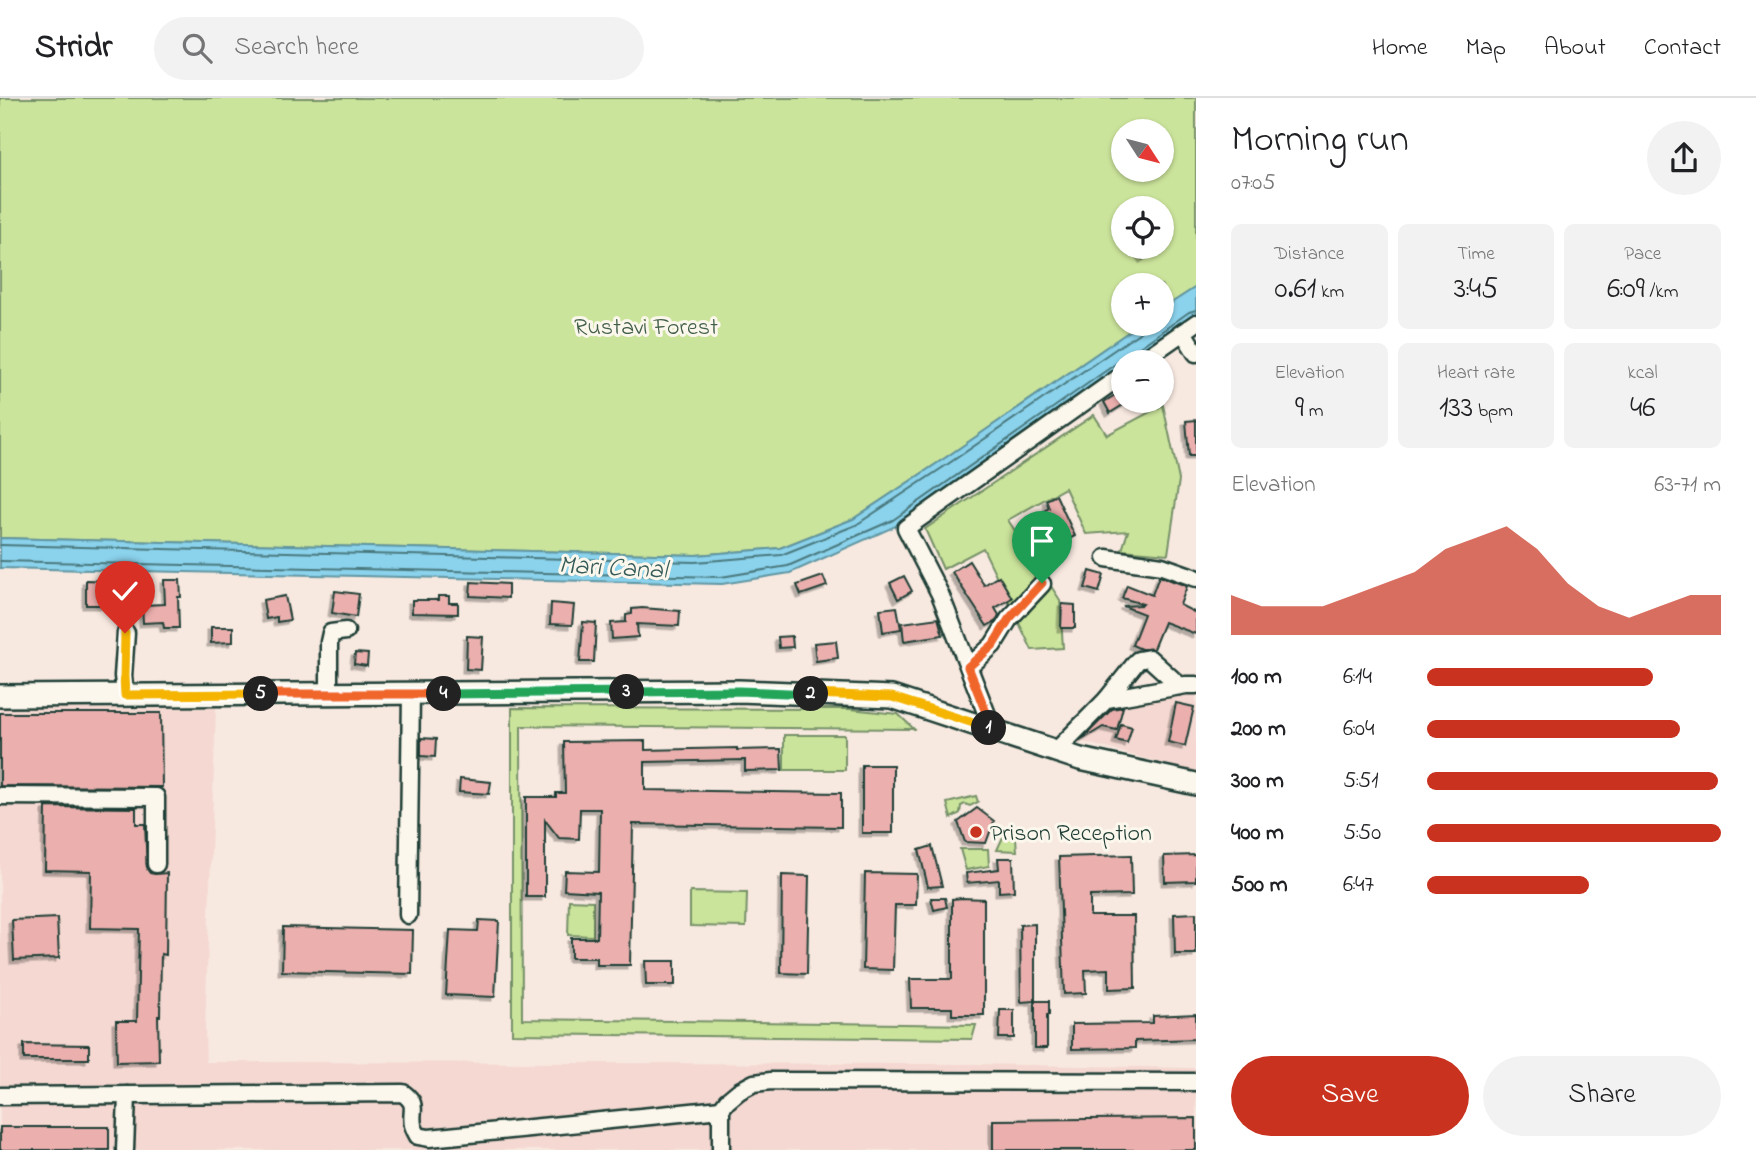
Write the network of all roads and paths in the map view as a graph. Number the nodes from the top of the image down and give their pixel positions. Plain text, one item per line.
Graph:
1 (1189, 327) edge
2 (1157, 350) edge
3 (1196, 353) edge
4 (1111, 383) edge
5 (1106, 558) dead end
6 (1196, 578) edge
7 (1042, 583) dead end
8 (346, 631) dead end
9 (125, 633) dead end
10 (968, 667) junction
11 (1188, 685) edge
12 (329, 694) junction
13 (411, 694) junction
14 (125, 695) junction
15 (0, 696) edge
16 (1107, 699) junction
17 (993, 730) junction
18 (1055, 752) junction
19 (1196, 784) edge
20 (0, 796) edge
21 (156, 864) dead end
22 (408, 915) dead end
23 (1196, 1082) edge
24 (127, 1095) junction
25 (0, 1096) edge
26 (721, 1109) junction
27 (125, 1150) edge
28 (721, 1150) edge

1 - 2 street
1 - 3 street
4 - 10 street
5 - 6 street
7 - 10 street
8 - 12 street
9 - 14 street
10 - 17 street
11 - 16 street
11 - 16 street
12 - 13 main road
12 - 14 main road
13 - 17 main road
13 - 22 street
14 - 15 main road
16 - 18 street
17 - 18 main road
18 - 19 main road
20 - 21 street
23 - 26 street
24 - 25 street
24 - 26 street
24 - 27 street
26 - 28 street

